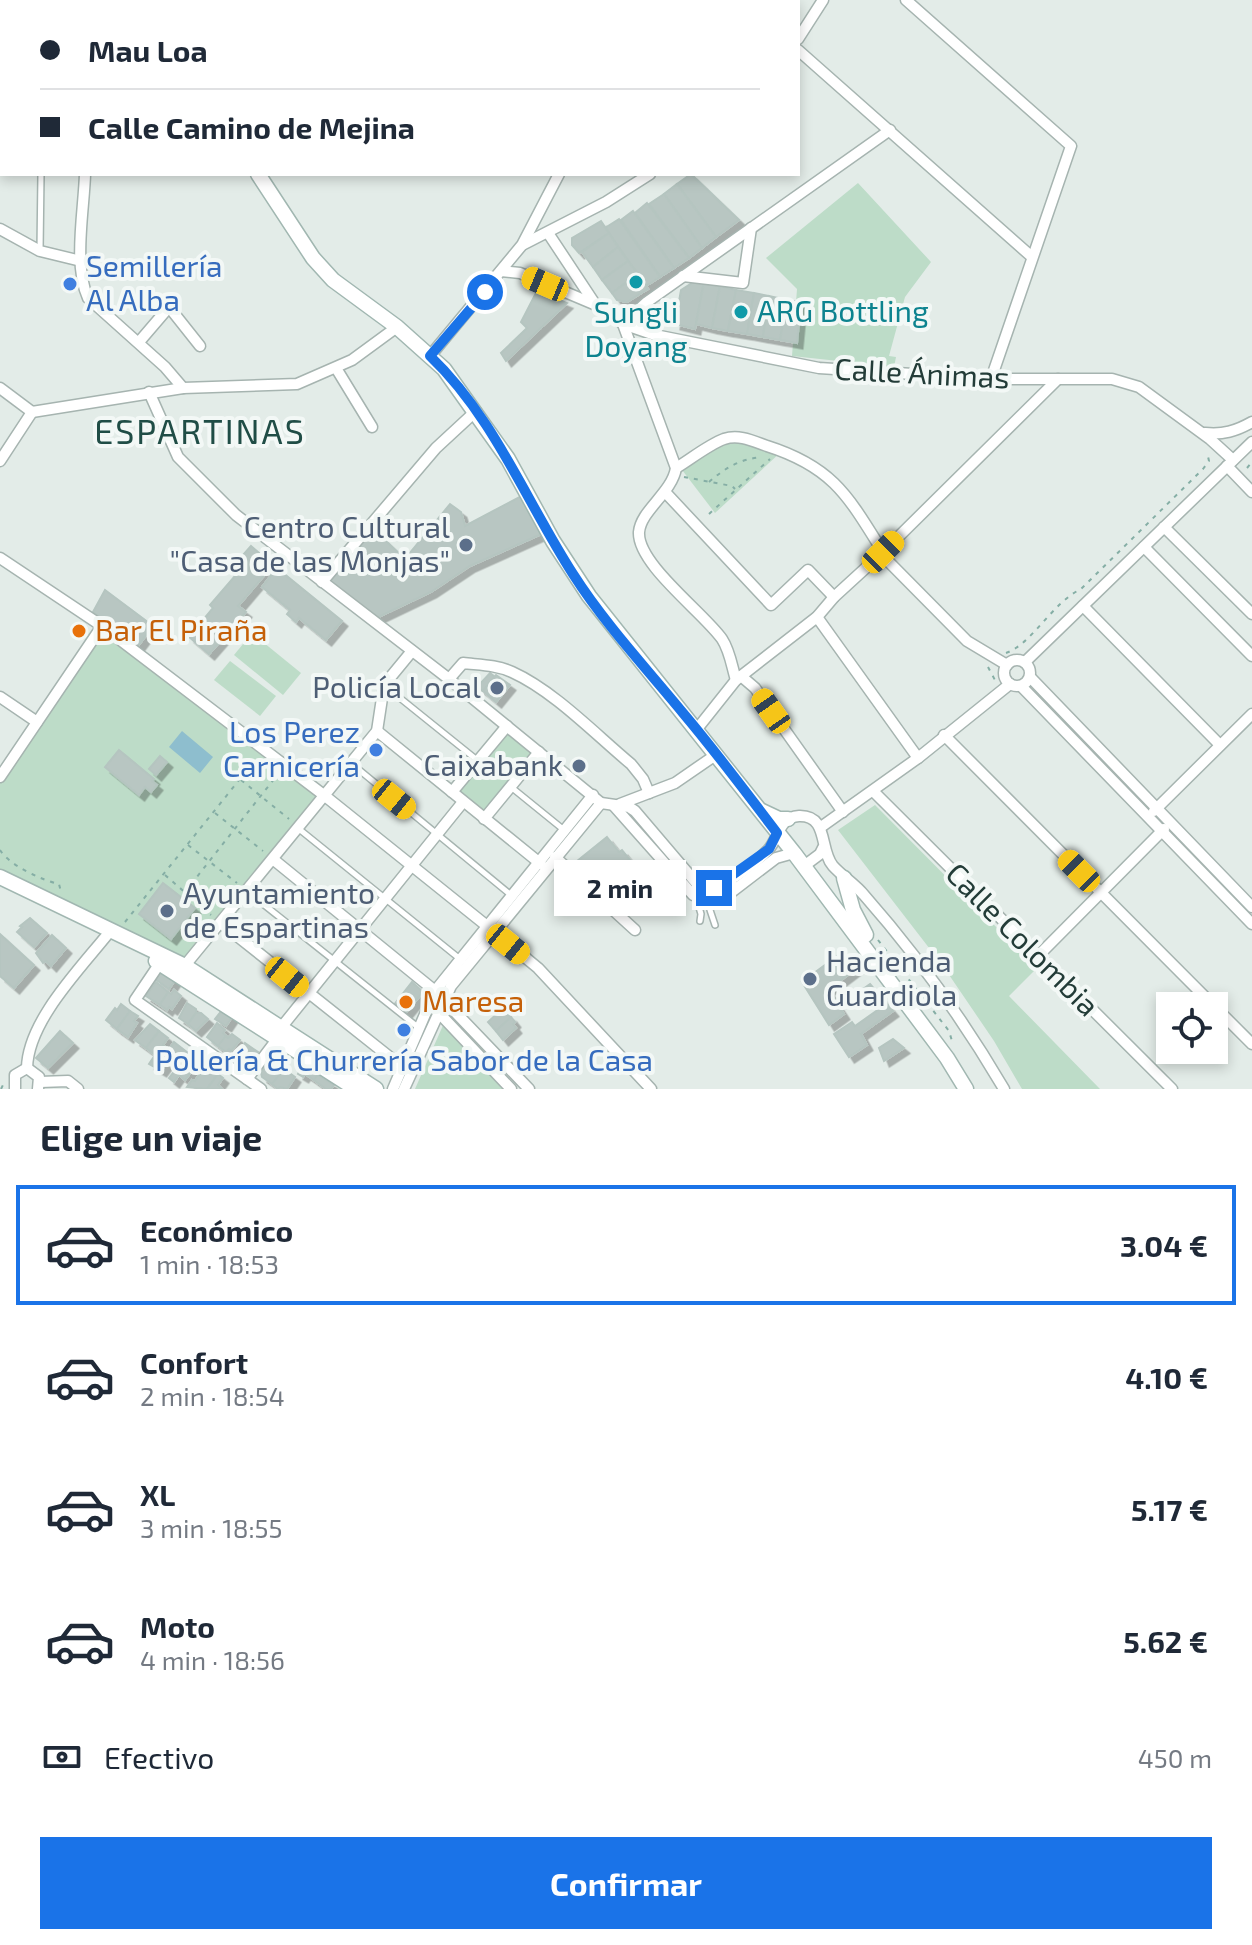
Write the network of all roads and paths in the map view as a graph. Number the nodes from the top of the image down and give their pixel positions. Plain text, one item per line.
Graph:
1 (823, 0) edge
2 (906, 0) edge
3 (800, 36) edge
4 (800, 52) edge
5 (890, 130) junction
6 (41, 176) edge
7 (85, 176) edge
8 (259, 176) edge
9 (558, 176) edge
10 (647, 176) edge
11 (751, 228) junction
12 (0, 229) edge
13 (548, 233) junction
14 (522, 245) junction
15 (40, 251) junction
16 (1032, 257) junction
17 (81, 261) junction
18 (501, 271) junction
19 (683, 276) junction
20 (596, 305) junction
21 (623, 324) junction
22 (397, 327) junction
23 (139, 342) junction
24 (200, 346) dead end
25 (430, 356) junction
26 (336, 368) junction
27 (991, 379) junction
28 (1058, 379) junction
29 (0, 388) edge
30 (183, 388) junction
31 (149, 392) junction
32 (476, 411) junction
33 (32, 412) junction
34 (1252, 422) edge
35 (372, 427) dead end
36 (1235, 431) junction
37 (1200, 432) junction
38 (1248, 445) edge
39 (0, 461) edge
40 (1230, 463) junction
41 (676, 468) junction
42 (684, 477) dead end
43 (709, 482) junction
44 (736, 490) junction
45 (665, 492) junction
46 (1252, 492) edge
47 (709, 514) dead end
48 (1164, 527) junction
49 (1144, 547) junction
50 (882, 553) junction
51 (0, 558) edge
52 (322, 582) junction
53 (834, 597) junction
54 (1083, 606) junction
55 (1252, 614) edge
56 (817, 617) junction
57 (102, 626) junction
58 (412, 651) junction
59 (1252, 656) edge
60 (1025, 662) junction
61 (1007, 665) junction
62 (1030, 677) junction
63 (739, 678) junction
64 (449, 679) junction
65 (384, 685) junction
66 (1015, 685) junction
67 (0, 697) edge
68 (1252, 714) edge
69 (37, 722) junction
70 (507, 726) junction
71 (697, 729) junction
72 (377, 731) junction
73 (944, 735) junction
74 (1220, 745) junction
75 (264, 750) junction
76 (539, 752) junction
77 (717, 754) junction
78 (918, 758) junction
79 (478, 760) junction
80 (351, 764) junction
81 (285, 766) junction
82 (0, 777) edge
83 (240, 780) junction
84 (510, 787) junction
85 (873, 791) junction
86 (452, 792) junction
87 (649, 793) junction
88 (261, 796) junction
89 (325, 796) junction
90 (597, 799) junction
91 (463, 802) junction
92 (614, 806) junction
93 (1157, 807) junction
94 (759, 809) junction
95 (214, 812) junction
96 (843, 812) junction
97 (1147, 817) junction
98 (484, 819) junction
99 (788, 819) junction
100 (1171, 822) junction
101 (821, 827) junction
102 (300, 828) junction
103 (235, 829) junction
104 (564, 830) junction
105 (1161, 832) junction
106 (777, 833) junction
107 (438, 834) junction
108 (187, 845) junction
109 (823, 848) junction
110 (0, 850) edge
111 (794, 853) junction
112 (555, 857) junction
113 (274, 860) junction
114 (209, 862) junction
115 (413, 865) junction
116 (542, 865) junction
117 (804, 866) junction
118 (164, 874) junction
119 (0, 877) edge
120 (844, 878) junction
121 (0, 887) edge
122 (185, 892) junction
123 (248, 892) junction
124 (1100, 892) junction
125 (512, 895) junction
126 (705, 896) junction
127 (386, 898) junction
128 (55, 903) junction
129 (1252, 907) edge
130 (700, 921) dead end
131 (222, 924) junction
132 (1252, 924) edge
133 (715, 925) dead end
134 (491, 929) junction
135 (360, 930) junction
136 (635, 930) dead end
137 (872, 932) dead end
138 (111, 933) junction
139 (1038, 956) junction
140 (460, 959) junction
141 (160, 963) junction
142 (333, 963) junction
143 (182, 970) junction
144 (1200, 992) edge
145 (308, 994) junction
146 (440, 995) junction
147 (438, 1012) junction
148 (1228, 1020) edge
149 (419, 1028) junction
150 (280, 1032) junction
151 (1252, 1044) edge
152 (950, 1052) junction
153 (27, 1068) junction
154 (406, 1070) junction
155 (247, 1079) junction
156 (39, 1085) edge
157 (8, 1087) edge
158 (78, 1089) edge
159 (261, 1089) edge
160 (356, 1089) edge
161 (376, 1089) edge
162 (393, 1089) edge
163 (404, 1089) edge
164 (511, 1089) edge
165 (529, 1089) edge
166 (651, 1089) edge
167 (966, 1089) edge
168 (1004, 1089) edge
169 (1172, 1089) edge

1 - 3 street
2 - 16 street
4 - 5 street
5 - 11 street
5 - 16 street
6 - 15 lane
7 - 17 street
8 - 22 main road
9 - 14 street
10 - 13 street
11 - 19 street
11 - 19 street
12 - 15 street
13 - 14 street
13 - 20 street, Calle Ánimas
14 - 18 street
15 - 17 street
16 - 27 street
17 - 23 street
18 - 20 street, Calle Ánimas
18 - 25 street
19 - 21 street
20 - 21 street, Calle Ánimas
21 - 27 street, Calle Ánimas
21 - 41 street
22 - 25 main road
22 - 26 street
23 - 24 street
23 - 30 street
25 - 32 main road
26 - 30 street
26 - 35 street
27 - 28 street, Calle Ánimas
28 - 37 street, Calle Ánimas
28 - 50 street
29 - 33 street
30 - 31 street
31 - 33 street
31 - 52 street
32 - 52 street
32 - 71 main road
33 - 39 street
34 - 36 street
36 - 37 street
36 - 38 street
37 - 40 street, Calle Ánimas
38 - 40 street
40 - 46 street, Calle Ánimas
40 - 48 street
41 - 45 street
41 - 50 street
42 - 43 path
43 - 44 path
43 - 44 path
44 - 47 path
45 - 53 street
45 - 63 street
48 - 49 street
48 - 55 street
49 - 54 street
49 - 59 street
50 - 53 street
50 - 61 street
51 - 57 street
52 - 58 street
53 - 56 street
54 - 60 street
54 - 74 street
56 - 63 street
56 - 78 street
57 - 69 street
57 - 75 street
58 - 64 street
58 - 65 street
60 - 61 street
60 - 62 street
61 - 66 street
62 - 66 street
62 - 93 street
63 - 71 street
63 - 96 street
64 - 70 street
64 - 87 street
65 - 72 street
65 - 79 lane
66 - 73 street
66 - 97 street
67 - 69 street
68 - 74 street
69 - 82 street
70 - 76 street
70 - 79 street
71 - 77 main road
72 - 80 street
72 - 86 street
73 - 78 street
73 - 124 street
74 - 93 street
75 - 81 street
75 - 83 path
76 - 84 street
76 - 90 street
77 - 87 street
77 - 94 main road
78 - 85 street
79 - 86 street
80 - 89 street
80 - 107 lane
81 - 88 path
81 - 89 street
83 - 88 path
83 - 95 path
84 - 98 street
84 - 104 lane
85 - 96 street
85 - 139 street, Calle Colombia
86 - 91 street
87 - 92 street
88 - 102 path
88 - 103 path
89 - 102 street
89 - 115 street
90 - 92 street
90 - 104 street
90 - 112 street
91 - 98 street
91 - 107 street
92 - 126 street
93 - 97 street
93 - 100 street
94 - 99 main road
94 - 106 main road
95 - 103 path
95 - 108 path
96 - 101 street
97 - 105 street
98 - 116 street
99 - 101 street
99 - 106 street
100 - 105 street
100 - 129 street
101 - 109 street
102 - 113 street
102 - 127 lane
103 - 113 path
103 - 114 path
104 - 116 street
105 - 124 street
105 - 132 street
106 - 111 main road
106 - 126 street
107 - 115 street
107 - 125 lane
108 - 114 path
108 - 118 path
109 - 117 street
109 - 120 street
110 - 128 path
111 - 117 main road
111 - 126 street
112 - 116 street
112 - 136 street
113 - 123 street
113 - 135 street
114 - 122 path
114 - 123 path
115 - 127 street
115 - 134 street
116 - 125 street
116 - 134 street
117 - 152 main road
118 - 122 path
118 - 138 path
119 - 128 main road
120 - 152 main road
120 - 168 street
121 - 138 main road
122 - 131 path
123 - 131 street
123 - 142 lane
124 - 139 street
124 - 144 street
125 - 134 street
126 - 130 lane
126 - 133 lane
127 - 135 street
127 - 140 lane
128 - 138 main road
131 - 143 street
131 - 145 street
134 - 140 street
134 - 146 street
134 - 166 street
135 - 142 street
135 - 146 street
137 - 152 path
138 - 141 main road
138 - 143 main road
138 - 153 street
139 - 169 street, Calle Colombia
140 - 146 street
141 - 143 main road
141 - 155 street
142 - 145 street
142 - 149 lane
143 - 150 main road
145 - 150 street
145 - 154 street
146 - 147 street
146 - 149 street
146 - 165 street
147 - 154 street
147 - 164 street
148 - 151 street
149 - 154 street
150 - 155 street
150 - 160 main road
150 - 161 main road
152 - 167 main road
153 - 156 street
153 - 157 street
154 - 162 street
154 - 163 street
155 - 159 street
156 - 158 street

